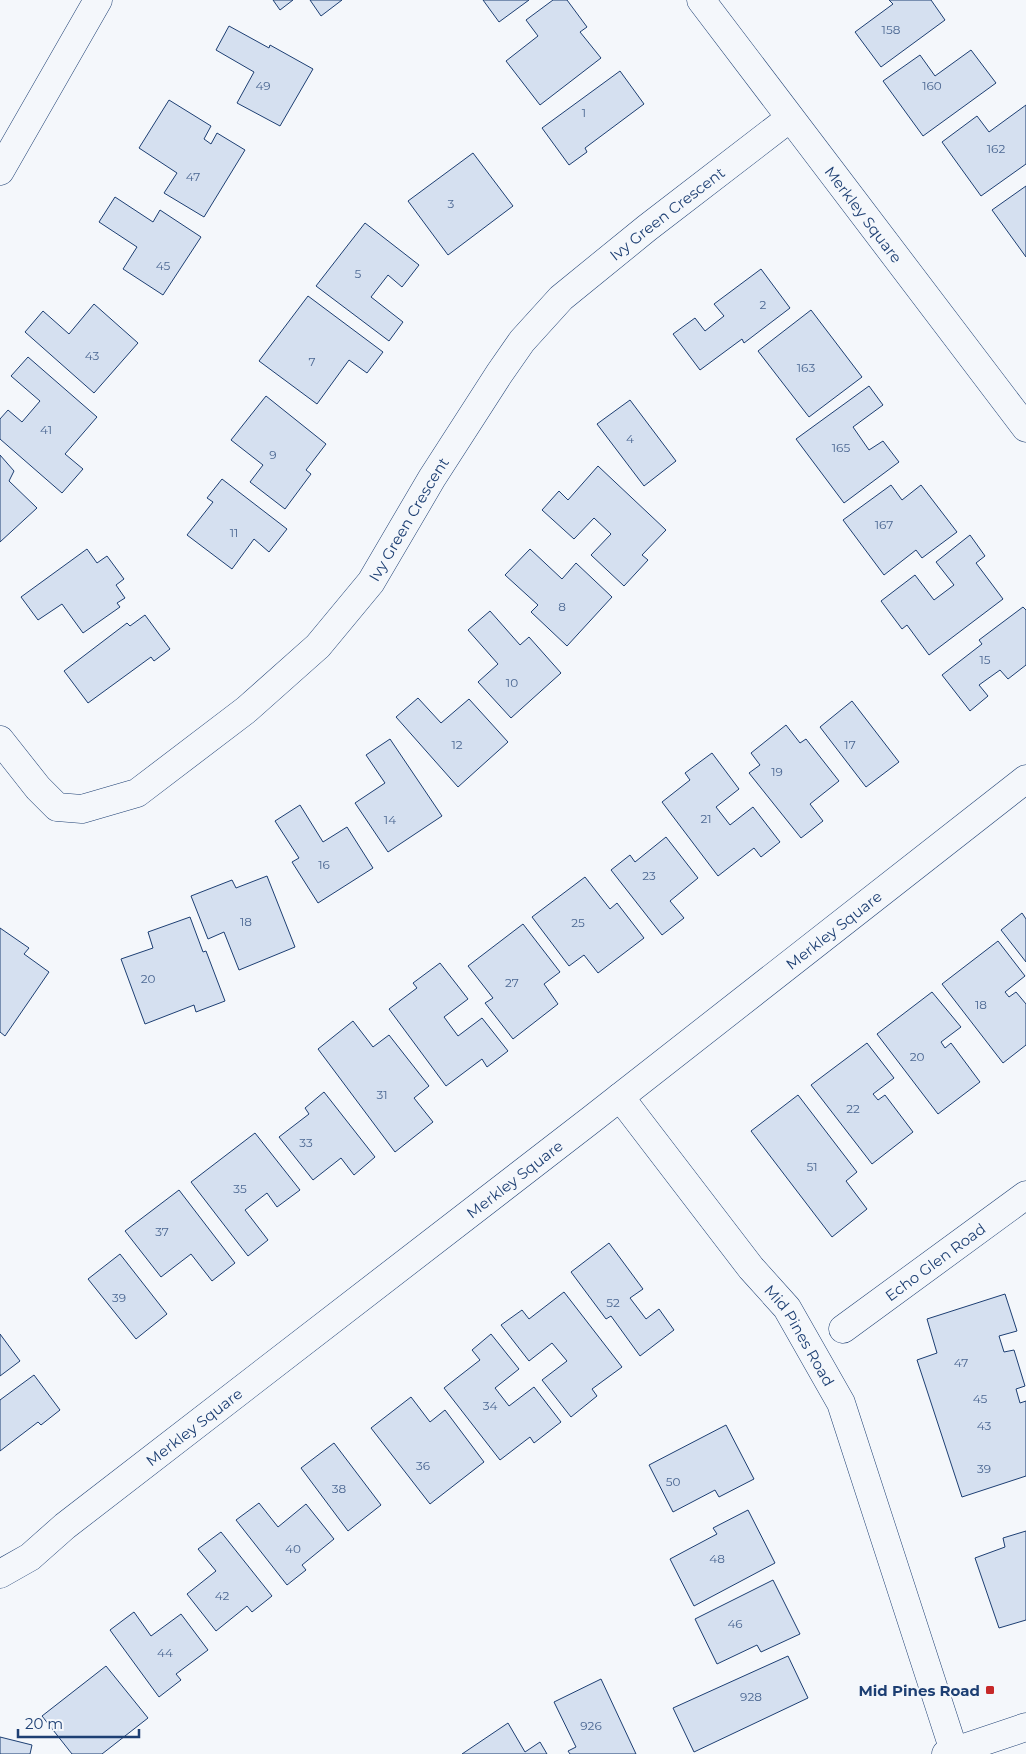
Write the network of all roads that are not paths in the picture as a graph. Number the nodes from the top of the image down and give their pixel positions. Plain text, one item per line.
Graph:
1 (98, 0) edge
2 (701, 0) edge
3 (790, 118) junction
4 (0, 171) edge
5 (1026, 428) edge
6 (0, 740) edge
7 (1026, 779) edge
8 (620, 1097) junction
9 (1026, 1195) edge
10 (843, 1329) dead end
11 (0, 1574) edge
12 (1026, 1727) edge
13 (951, 1753) edge

1 - 4 street
2 - 3 street, Merkley Square
3 - 5 street, Merkley Square
3 - 6 street, Ivy Green Crescent
7 - 8 street, Merkley Square
8 - 11 street, Merkley Square
8 - 13 street, Mid Pines Road
9 - 10 street, Echo Glen Road
12 - 13 street

